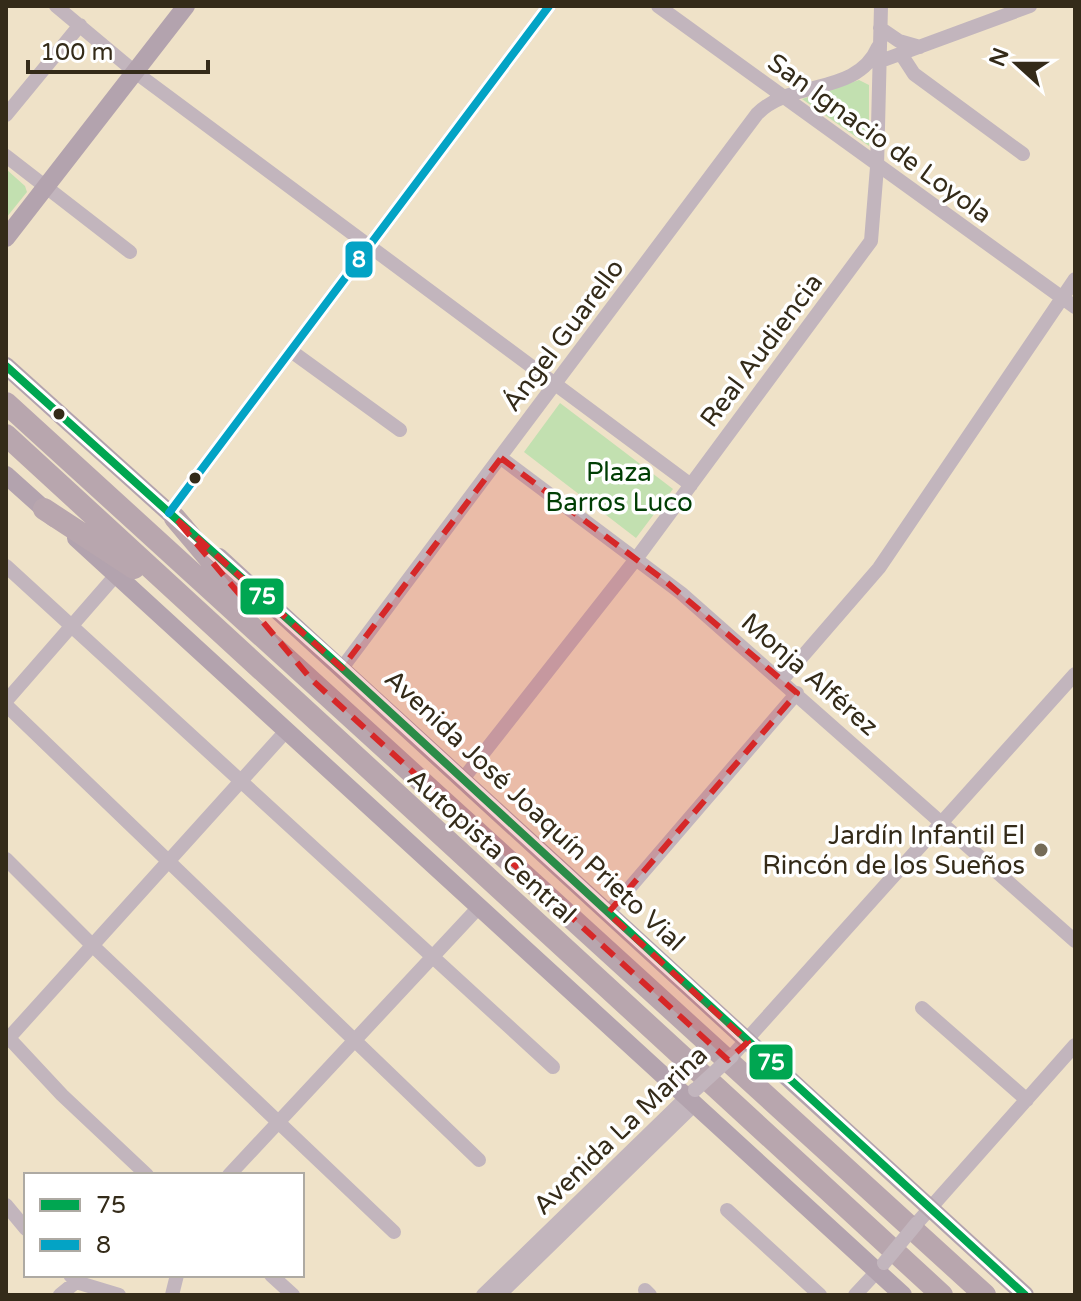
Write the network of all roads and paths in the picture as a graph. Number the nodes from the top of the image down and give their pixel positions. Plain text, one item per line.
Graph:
1 (56, 6) edge
2 (186, 6) edge
3 (549, 6) edge
4 (658, 6) edge
5 (881, 6) edge
6 (1030, 6) edge
7 (80, 25) junction
8 (880, 28) junction
9 (879, 44) junction
10 (921, 47) junction
11 (901, 54) junction
12 (878, 62) junction
13 (135, 72) junction
14 (854, 76) junction
15 (878, 87) junction
16 (781, 98) junction
17 (6, 115) edge
18 (1023, 154) dead end
19 (6, 156) edge
20 (877, 167) junction
21 (44, 189) junction
22 (6, 238) edge
23 (369, 246) junction
24 (130, 252) dead end
25 (1075, 279) edge
26 (1063, 296) junction
27 (1075, 307) edge
28 (291, 351) junction
29 (6, 366) edge
30 (555, 385) junction
31 (6, 403) edge
32 (400, 430) dead end
33 (6, 435) edge
34 (501, 458) junction
35 (6, 475) edge
36 (691, 485) junction
37 (44, 509) junction
38 (172, 516) junction
39 (636, 559) junction
40 (6, 566) edge
41 (116, 575) junction
42 (71, 626) junction
43 (214, 628) junction
44 (342, 668) junction
45 (1075, 674) edge
46 (311, 679) junction
47 (782, 680) junction
48 (797, 693) junction
49 (6, 703) edge
50 (287, 730) junction
51 (463, 779) junction
52 (242, 780) junction
53 (943, 823) junction
54 (6, 859) edge
55 (169, 862) junction
56 (479, 907) junction
57 (608, 913) junction
58 (1075, 941) edge
59 (93, 946) junction
60 (433, 957) junction
61 (922, 1008) dead end
62 (7, 1038) edge
63 (354, 1041) junction
64 (748, 1042) junction
65 (1075, 1045) edge
66 (553, 1067) dead end
67 (692, 1097) junction
68 (1027, 1100) junction
69 (277, 1123) junction
70 (479, 1160) dead end
71 (145, 1173) edge
72 (231, 1173) edge
73 (6, 1205) edge
74 (930, 1208) junction
75 (727, 1210) dead end
76 (24, 1227) edge
77 (561, 1227) junction
78 (394, 1232) dead end
79 (881, 1267) junction
80 (273, 1277) edge
81 (73, 1278) edge
82 (60, 1295) edge
83 (119, 1295) edge
84 (293, 1295) edge
85 (483, 1295) edge
86 (499, 1295) edge
87 (820, 1295) edge
88 (855, 1295) edge
89 (903, 1295) edge
90 (942, 1295) edge
91 (985, 1295) edge
92 (1025, 1295) edge

1 - 7 street
2 - 13 main road
3 - 23 street
4 - 16 street, San Ignacio de Loyola
5 - 8 street
6 - 10 street
7 - 13 street
7 - 17 street
8 - 9 street
8 - 10 street
9 - 12 street
9 - 14 street
10 - 11 street
11 - 12 street
11 - 18 street
12 - 15 street, Real Audiencia
13 - 21 main road
13 - 23 street
14 - 15 street
14 - 16 street, Ángel Guarello
15 - 20 street, Real Audiencia
16 - 20 street, San Ignacio de Loyola
16 - 30 street, Ángel Guarello
19 - 21 street
20 - 26 street, San Ignacio de Loyola
20 - 36 street, Real Audiencia
21 - 22 main road
21 - 24 street
23 - 28 street
23 - 30 street
25 - 26 street
26 - 27 street, San Ignacio de Loyola
26 - 47 street
28 - 32 street
28 - 38 street
29 - 38 main road, Avenida José Joaquín Prieto Vial
30 - 34 street, Ángel Guarello
30 - 36 street
31 - 46 highway, Autopista Central
33 - 43 highway, Autopista Central
34 - 39 street, Monja Alférez
34 - 44 street, Ángel Guarello
35 - 37 main road
36 - 39 street, Real Audiencia
37 - 41 main road
37 - 43 highway
38 - 44 main road, Avenida José Joaquín Prieto Vial
38 - 46 highway
39 - 47 street, Monja Alférez
39 - 51 street, Real Audiencia
40 - 42 street
41 - 42 street
41 - 50 main road
42 - 49 street
42 - 52 street
43 - 90 highway, Autopista Central
44 - 51 main road, Avenida José Joaquín Prieto Vial
45 - 53 street, Avenida La Marina
46 - 91 highway, Autopista Central
47 - 48 street, Monja Alférez
48 - 53 street, Monja Alférez
48 - 57 street
49 - 55 street
50 - 52 street
50 - 56 main road
51 - 57 main road, Avenida José Joaquín Prieto Vial
52 - 55 street
52 - 60 street
53 - 58 street, Monja Alférez
53 - 64 street, Avenida La Marina
54 - 59 street
55 - 59 street
55 - 63 street
56 - 60 street
56 - 67 main road
57 - 64 main road, Avenida José Joaquín Prieto Vial
59 - 62 street
59 - 69 street
60 - 63 street
60 - 66 street
61 - 68 street
62 - 71 street
63 - 69 street
63 - 70 street
64 - 67 street, Avenida La Marina, bridge
64 - 74 main road, Avenida José Joaquín Prieto Vial
65 - 68 street
67 - 77 street, Avenida La Marina
67 - 79 main road
68 - 74 street
69 - 72 street
69 - 78 street
73 - 76 street
74 - 79 street, bridge
74 - 92 main road, Avenida José Joaquín Prieto Vial
75 - 87 street
77 - 85 street, Avenida La Marina
77 - 86 street, Avenida La Marina
79 - 88 street
79 - 89 main road
80 - 84 street
81 - 82 street
81 - 83 street

